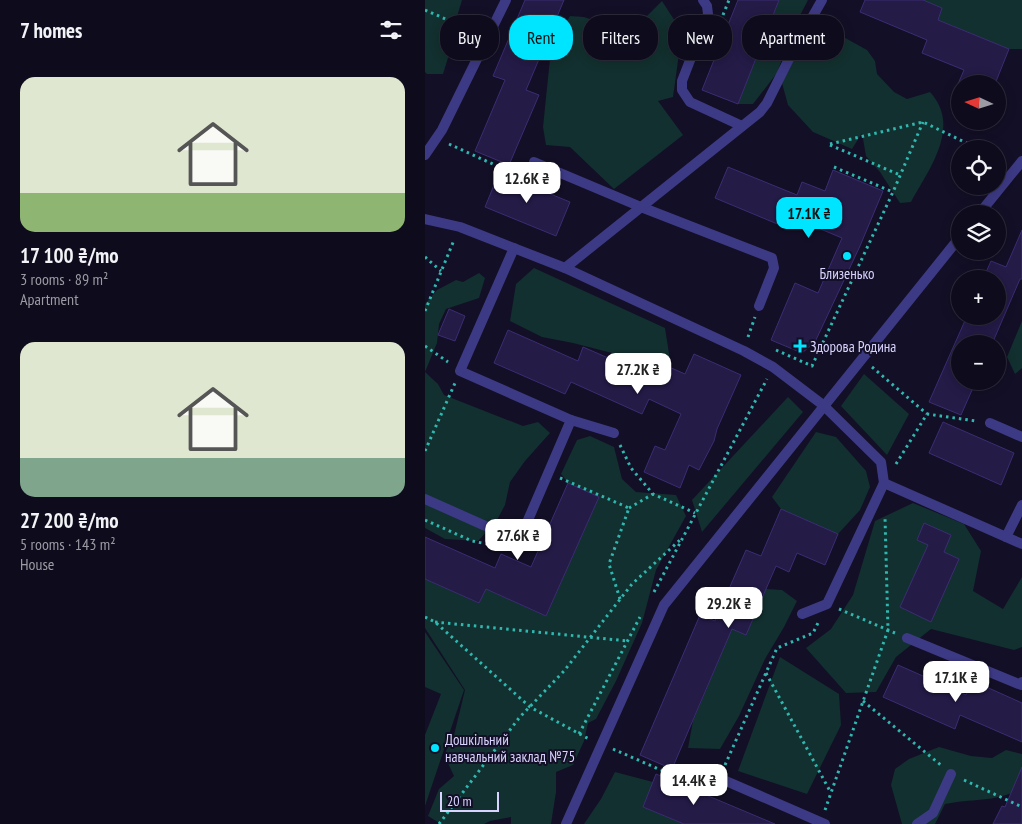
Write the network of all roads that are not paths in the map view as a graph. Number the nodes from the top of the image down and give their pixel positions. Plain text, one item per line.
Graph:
1 (506, 0) edge
2 (703, 0) edge
3 (822, 0) edge
4 (742, 126) junction
5 (425, 155) edge
6 (1022, 160) edge
7 (534, 162) road end
8 (986, 205) edge
9 (641, 207) junction
10 (425, 218) edge
11 (514, 248) junction
12 (951, 248) edge
13 (565, 268) junction
14 (759, 306) road end
15 (823, 405) junction
16 (571, 420) junction
17 (990, 423) road end
18 (614, 433) road end
19 (1022, 437) edge
20 (884, 482) junction
21 (425, 499) edge
22 (1022, 505) edge
23 (1006, 537) junction
24 (1022, 544) edge
25 (802, 614) dead end
26 (907, 638) road end
27 (1022, 682) edge
28 (951, 774) road end
29 (719, 778) road end
30 (823, 823) edge
31 (566, 824) edge
32 (917, 824) edge

1 - 5 lane
2 - 4 lane
3 - 4 lane
4 - 9 lane
6 - 8 lane
7 - 9 lane
9 - 13 lane
9 - 14 lane
10 - 11 lane
11 - 13 lane
11 - 16 lane
12 - 15 lane
13 - 15 lane
15 - 20 lane
15 - 31 lane
16 - 18 lane
16 - 21 lane
17 - 19 lane
20 - 23 lane
20 - 25 lane
22 - 23 lane
23 - 24 lane
26 - 27 lane
28 - 32 lane
29 - 30 lane

